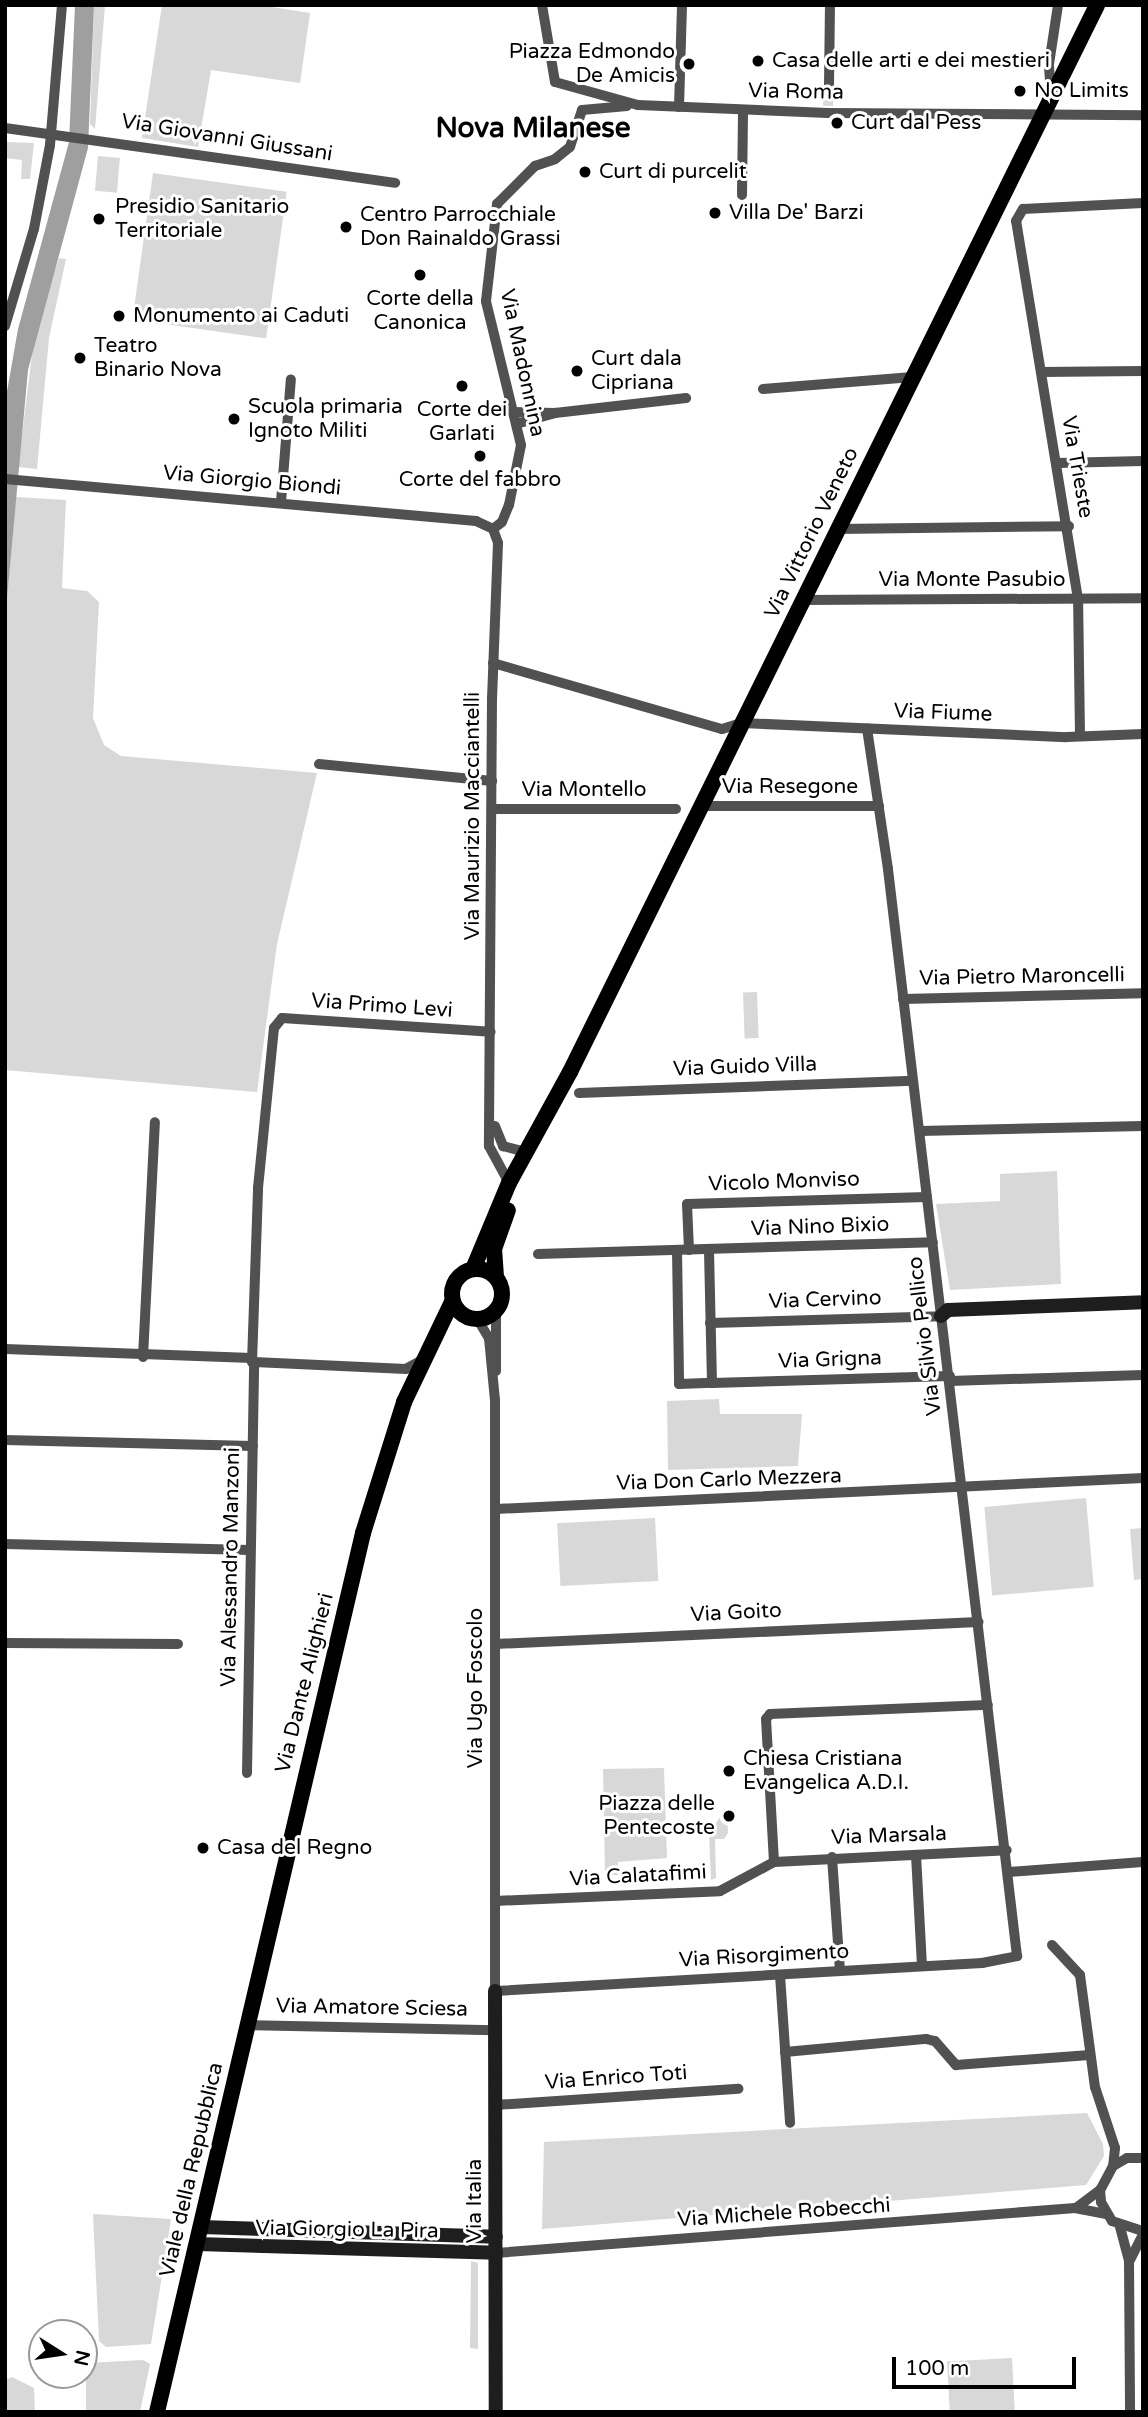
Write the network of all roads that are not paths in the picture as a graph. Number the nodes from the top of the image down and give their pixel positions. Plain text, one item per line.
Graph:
1 (62, 5) edge
2 (542, 5) edge
3 (682, 5) edge
4 (830, 5) edge
5 (1058, 5) edge
6 (1097, 5) edge
7 (829, 85) tunnel mouth
8 (1051, 99) junction
9 (638, 105) junction
10 (679, 107) junction
11 (743, 110) junction
12 (1044, 114) junction
13 (1143, 115) edge
14 (5, 128) edge
15 (52, 132) junction
16 (395, 183) dead end
17 (742, 195) dead end
18 (1143, 203) edge
19 (5, 326) edge
20 (1143, 371) edge
21 (1041, 372) junction
22 (914, 377) junction
23 (291, 379) dead end
24 (763, 389) dead end
25 (686, 398) dead end
26 (512, 412) junction
27 (555, 413) junction
28 (516, 424) junction
29 (1143, 461) edge
30 (1057, 463) junction
31 (5, 479) edge
32 (281, 502) junction
33 (1069, 526) junction
34 (493, 529) junction
35 (837, 529) junction
36 (1143, 598) edge
37 (1078, 599) junction
38 (802, 600) junction
39 (493, 663) junction
40 (742, 723) junction
41 (867, 729) junction
42 (1143, 734) edge
43 (1080, 736) junction
44 (319, 764) dead end
45 (492, 781) junction
46 (701, 806) junction
47 (879, 806) junction
48 (492, 809) junction
49 (676, 809) dead end
50 (1143, 993) edge
51 (903, 999) junction
52 (274, 1028) joint
53 (491, 1032) junction
54 (566, 1080) junction
55 (913, 1081) junction
56 (579, 1093) dead end
57 (491, 1105) junction
58 (155, 1122) dead end
59 (1143, 1126) edge
60 (920, 1131) junction
61 (525, 1152) junction
62 (509, 1183) junction
63 (928, 1197) junction
64 (933, 1242) junction
65 (677, 1250) junction
66 (689, 1250) junction
67 (709, 1250) junction
68 (538, 1254) dead end
69 (472, 1269) junction
70 (496, 1277) junction
71 (452, 1302) junction
72 (1143, 1303) edge
73 (496, 1312) junction
74 (942, 1316) junction
75 (472, 1319) junction
76 (710, 1323) junction
77 (5, 1349) edge
78 (143, 1357) junction
79 (423, 1359) junction
80 (252, 1361) junction
81 (1143, 1376) edge
82 (950, 1378) junction
83 (712, 1383) junction
84 (495, 1385) junction
85 (5, 1440) edge
86 (392, 1440) junction
87 (253, 1446) junction
88 (1143, 1478) edge
89 (963, 1489) junction
90 (496, 1509) junction
91 (5, 1544) edge
92 (250, 1550) junction
93 (978, 1622) junction
94 (5, 1643) edge
95 (178, 1644) dead end
96 (495, 1644) junction
97 (988, 1705) junction
98 (247, 1773) dead end
99 (1007, 1850) junction
100 (916, 1855) junction
101 (832, 1857) junction
102 (774, 1862) junction
103 (1143, 1862) edge
104 (1009, 1872) junction
105 (495, 1901) junction
106 (267, 1938) joint
107 (1018, 1939) joint
108 (1052, 1945) dead end
109 (922, 1966) junction
110 (840, 1971) junction
111 (780, 1975) junction
112 (495, 1991) junction
113 (247, 2025) junction
114 (495, 2030) junction
115 (785, 2052) junction
116 (1090, 2055) junction
117 (738, 2089) dead end
118 (495, 2105) junction
119 (790, 2123) dead end
120 (1111, 2131) junction
121 (1139, 2157) edge
122 (1113, 2166) junction
123 (1101, 2190) junction
124 (1074, 2208) junction
125 (1106, 2214) junction
126 (201, 2227) junction
127 (1121, 2227) junction
128 (1143, 2233) edge
129 (502, 2237) junction
130 (197, 2244) junction
131 (496, 2253) junction
132 (1129, 2260) junction
133 (157, 2412) edge
134 (496, 2412) edge
135 (1130, 2412) edge

1 - 15 street
2 - 9 street, Via Roma
3 - 10 street
4 - 7 street
5 - 8 street
6 - 8 main road, Via Vittorio Veneto
8 - 12 main road, Via Vittorio Veneto
9 - 10 street, Via Roma
9 - 26 street, Via Madonnina
10 - 11 street, Via Roma
11 - 12 street, Via Roma
11 - 17 street
12 - 13 street, Via Roma
12 - 22 main road, Via Vittorio Veneto
14 - 15 street, Via Giovanni Giussani
15 - 16 street, Via Giovanni Giussani
15 - 19 street
18 - 21 street, Via Trieste
20 - 21 street
21 - 30 street, Via Trieste
22 - 24 street
22 - 35 main road, Via Vittorio Veneto
23 - 32 street
25 - 27 street
26 - 27 street
26 - 28 street, Via Madonnina
27 - 28 street
28 - 34 street, Via Madonnina
29 - 30 street
30 - 33 street, Via Trieste
31 - 32 street, Via Giorgio Biondi
32 - 34 street, Via Giorgio Biondi
33 - 35 street
33 - 37 street, Via Trieste
34 - 39 street, Via Maurizio Macciantelli
35 - 38 main road, Via Vittorio Veneto
36 - 37 street, Via Monte Pasubio
37 - 38 street, Via Monte Pasubio
37 - 43 street, Via Trieste
38 - 40 main road, Via Vittorio Veneto
39 - 40 street, Via Fiume
39 - 45 street, Via Maurizio Macciantelli
40 - 41 street, Via Fiume
40 - 46 main road, Via Vittorio Veneto
41 - 43 street, Via Fiume
41 - 47 street, Via Silvio Pellico
42 - 43 street, Via Fiume
44 - 45 street
45 - 48 street, Via Maurizio Macciantelli
46 - 47 street, Via Resegone
46 - 54 main road, Via Vittorio Veneto
47 - 51 street, Via Silvio Pellico
48 - 49 street, Via Montello
48 - 53 street, Via Maurizio Macciantelli
50 - 51 street, Via Pietro Maroncelli
51 - 55 street, Via Silvio Pellico
52 - 53 street, Via Primo Levi
52 - 80 street, Via Alessandro Manzoni
53 - 57 street, Via Maurizio Macciantelli
54 - 61 main road, Via Vittorio Veneto
54 - 70 main road, Via Vittorio Veneto
55 - 56 street, Via Guido Villa
55 - 60 street, Via Silvio Pellico
57 - 61 street, Via Maurizio Macciantelli
57 - 62 street, Via Maurizio Macciantelli
58 - 78 street
59 - 60 street
60 - 63 street, Via Silvio Pellico
61 - 62 main road, Via Vittorio Veneto
62 - 69 main road, Via Vittorio Veneto
63 - 64 street, Via Silvio Pellico
63 - 66 street, Vicolo Monviso
64 - 67 street, Via Nino Bixio
64 - 74 street, Via Silvio Pellico
65 - 66 street, Via Nino Bixio
65 - 68 street, Via Nino Bixio
65 - 83 street
66 - 67 street, Via Nino Bixio
67 - 76 street
69 - 70 main road
69 - 71 main road
70 - 73 main road
71 - 75 main road
71 - 79 main road, Via Dante Alighieri
72 - 74 street
73 - 75 main road
73 - 84 street, Via Ugo Foscolo
74 - 76 street, Via Cervino
74 - 82 street, Via Silvio Pellico
75 - 84 street, Via Ugo Foscolo
75 - 86 main road, Via Dante Alighieri
76 - 83 street
77 - 78 street
78 - 80 street
79 - 80 street
79 - 86 main road, Via Dante Alighieri
80 - 87 street, Via Alessandro Manzoni
81 - 82 street, Via Grigna
82 - 83 street, Via Grigna
82 - 89 street, Via Silvio Pellico
84 - 90 street, Via Ugo Foscolo
85 - 87 street
86 - 106 main road, Via Dante Alighieri
87 - 92 street, Via Alessandro Manzoni
88 - 89 street, Via Don Carlo Mezzera
89 - 90 street, Via Don Carlo Mezzera
89 - 93 street, Via Silvio Pellico
90 - 96 street, Via Ugo Foscolo
91 - 92 street
92 - 98 street, Via Alessandro Manzoni
93 - 96 street, Via Goito
93 - 97 street, Via Silvio Pellico
94 - 95 street
96 - 105 street, Via Ugo Foscolo
97 - 99 street, Via Silvio Pellico
97 - 102 street
99 - 100 street, Via Marsala
99 - 104 street, Via Silvio Pellico
100 - 101 street, Via Marsala
100 - 109 street
101 - 102 street, Via Marsala
101 - 110 street
102 - 105 street, Via Calatafimi
103 - 104 street
104 - 107 street, Via Silvio Pellico
105 - 112 street, Via Ugo Foscolo
106 - 113 main road, Viale della Repubblica
107 - 109 street, Via Risorgimento
108 - 116 street
109 - 110 street, Via Risorgimento
110 - 111 street, Via Risorgimento
111 - 112 street, Via Risorgimento
111 - 115 street
112 - 114 street, Via Italia
113 - 114 street, Via Amatore Sciesa
113 - 126 main road, Viale della Repubblica
114 - 118 street, Via Italia
115 - 116 street
115 - 119 street
116 - 120 street
117 - 118 street, Via Enrico Toti
118 - 129 street, Via Italia
120 - 121 street
120 - 122 street
121 - 122 street
122 - 123 street
123 - 124 street, Via Michele Robecchi
123 - 125 street
124 - 125 street, Via Michele Robecchi
124 - 131 street, Via Michele Robecchi
125 - 127 street
126 - 129 street, Via Giorgio La Pira
126 - 130 main road, Viale della Repubblica
127 - 128 street
127 - 132 street
128 - 132 street
129 - 131 street, Via Italia
130 - 131 street, Via Giorgio La Pira
130 - 133 main road, Viale della Repubblica
131 - 134 street, Via Italia
132 - 135 street

